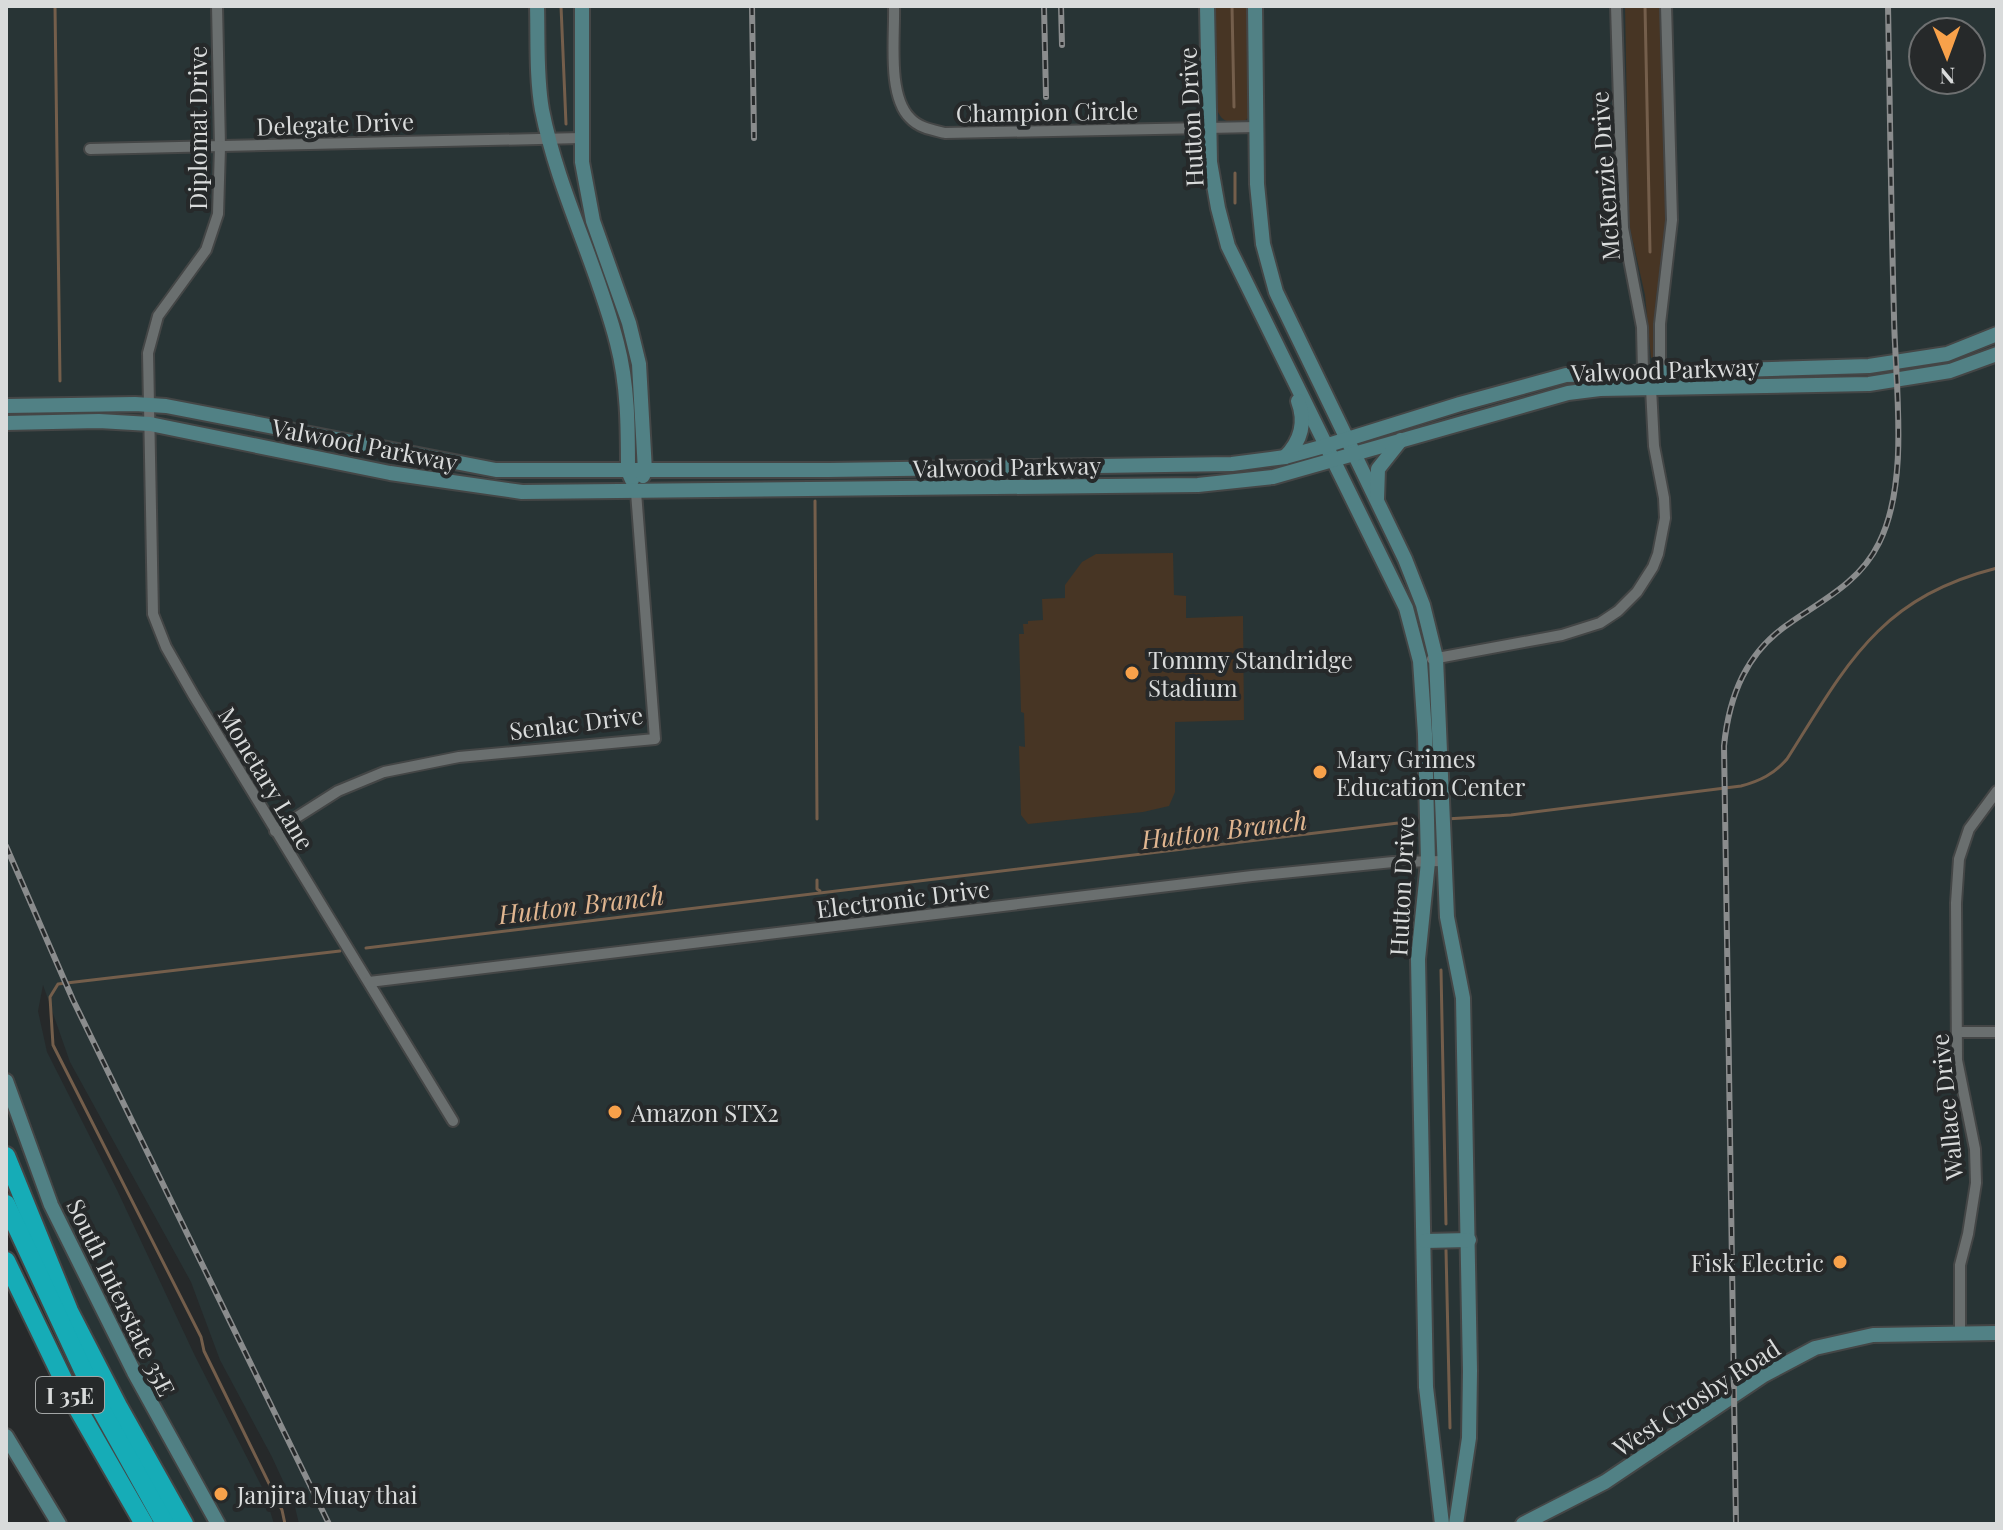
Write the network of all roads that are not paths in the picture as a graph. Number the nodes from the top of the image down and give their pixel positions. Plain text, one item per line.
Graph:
1 (217, 6) edge
2 (537, 6) edge
3 (582, 6) edge
4 (894, 6) edge
5 (1207, 6) edge
6 (1255, 6) edge
7 (1616, 6) edge
8 (1666, 6) edge
9 (1257, 127) junction
10 (1209, 129) junction
11 (549, 137) junction
12 (581, 138) junction
13 (220, 147) junction
14 (90, 149) dead end
15 (626, 315) junction
16 (611, 321) junction
17 (1997, 334) edge
18 (1997, 354) edge
19 (1643, 372) junction
20 (1660, 372) junction
21 (1292, 377) junction
22 (1651, 388) junction
23 (33, 405) junction
24 (150, 405) junction
25 (6, 406) edge
26 (33, 422) junction
27 (6, 423) edge
28 (150, 424) junction
29 (327, 438) junction
30 (1401, 439) junction
31 (1325, 446) junction
32 (1349, 447) junction
33 (1285, 457) junction
34 (323, 459) junction
35 (1332, 461) junction
36 (1072, 467) junction
37 (496, 470) junction
38 (829, 470) junction
39 (628, 471) junction
40 (645, 471) junction
41 (1073, 487) junction
42 (495, 489) junction
43 (829, 490) junction
44 (636, 492) junction
45 (1377, 503) junction
46 (1436, 658) junction
47 (1420, 661) junction
48 (1433, 791) junction
49 (1997, 791) edge
50 (275, 831) junction
51 (1436, 862) junction
52 (369, 982) junction
53 (1957, 1032) junction
54 (1997, 1032) edge
55 (6, 1081) edge
56 (453, 1121) dead end
57 (6, 1156) edge
58 (6, 1204) edge
59 (1469, 1240) junction
60 (1425, 1241) junction
61 (6, 1261) edge
62 (1960, 1332) junction
63 (1997, 1333) edge
64 (6, 1436) edge
65 (59, 1524) edge
66 (144, 1524) edge
67 (165, 1524) edge
68 (184, 1524) edge
69 (218, 1524) edge
70 (1442, 1524) edge
71 (1456, 1524) edge
72 (1523, 1524) edge

1 - 13 street, Diplomat Drive
2 - 11 main road, Senlac Drive
3 - 12 main road, Senlac Drive
4 - 10 street, Champion Circle
5 - 10 main road, Hutton Drive
6 - 9 main road, Hutton Drive
7 - 19 street, McKenzie Drive
8 - 20 street
9 - 10 street, Champion Circle
9 - 32 main road, Hutton Drive
10 - 21 main road, Hutton Drive
11 - 12 street, Delegate Drive
11 - 13 street, Delegate Drive
11 - 16 main road, Senlac Drive
12 - 15 main road, Senlac Drive
13 - 14 street, Delegate Drive
13 - 24 street, Diplomat Drive
15 - 16 main road
15 - 40 main road, Senlac Drive
16 - 39 main road, Senlac Drive
17 - 20 main road, Valwood Parkway
18 - 22 main road, Valwood Parkway
19 - 20 main road, Valwood Parkway
19 - 22 street, McKenzie Drive
19 - 32 main road, Valwood Parkway
20 - 22 street
21 - 31 main road, Hutton Drive
21 - 33 main road
22 - 30 main road, Valwood Parkway
22 - 46 street, McKenzie Drive
23 - 24 main road, Valwood Parkway
23 - 25 main road, Valwood Parkway
23 - 26 main road
24 - 28 street, Diplomat Drive
24 - 29 main road, Valwood Parkway
26 - 27 main road, Valwood Parkway
26 - 28 main road, Valwood Parkway
28 - 34 main road, Valwood Parkway
28 - 50 street, Monetary Lane
29 - 34 main road
29 - 37 main road, Valwood Parkway
30 - 32 main road, Valwood Parkway
30 - 45 main road
31 - 32 main road, Valwood Parkway
31 - 33 main road, Valwood Parkway
31 - 35 main road, Hutton Drive
32 - 35 main road, Valwood Parkway
32 - 45 main road, Hutton Drive
33 - 36 main road, Valwood Parkway
34 - 42 main road, Valwood Parkway
35 - 41 main road, Valwood Parkway
35 - 47 main road, Hutton Drive
36 - 38 main road, Valwood Parkway
36 - 41 main road
37 - 39 main road, Valwood Parkway
37 - 42 main road
38 - 40 main road, Valwood Parkway
38 - 43 main road
39 - 40 main road, Valwood Parkway
39 - 44 main road, Senlac Drive
40 - 44 main road, Senlac Drive
41 - 43 main road, Valwood Parkway
42 - 44 main road, Valwood Parkway
43 - 44 main road, Valwood Parkway
44 - 50 street, Senlac Drive
45 - 46 main road, Hutton Drive
46 - 47 street, McKenzie Drive
46 - 48 main road, Hutton Drive
47 - 48 main road, Hutton Drive
48 - 51 main road, Hutton Drive
49 - 53 street, Wallace Drive
50 - 52 street, Monetary Lane
51 - 52 street, Electronic Drive
51 - 59 main road, Hutton Drive
51 - 60 main road, Hutton Drive
52 - 56 street, Monetary Lane
53 - 54 street
53 - 62 street, Wallace Drive
55 - 69 main road, South Interstate 35E
57 - 68 highway, I 35E
58 - 67 highway
59 - 60 main road
59 - 71 main road, Hutton Drive
60 - 70 main road, Hutton Drive
61 - 66 highway, I 35E
62 - 63 main road, West Crosby Road
62 - 72 main road, West Crosby Road
64 - 65 main road

